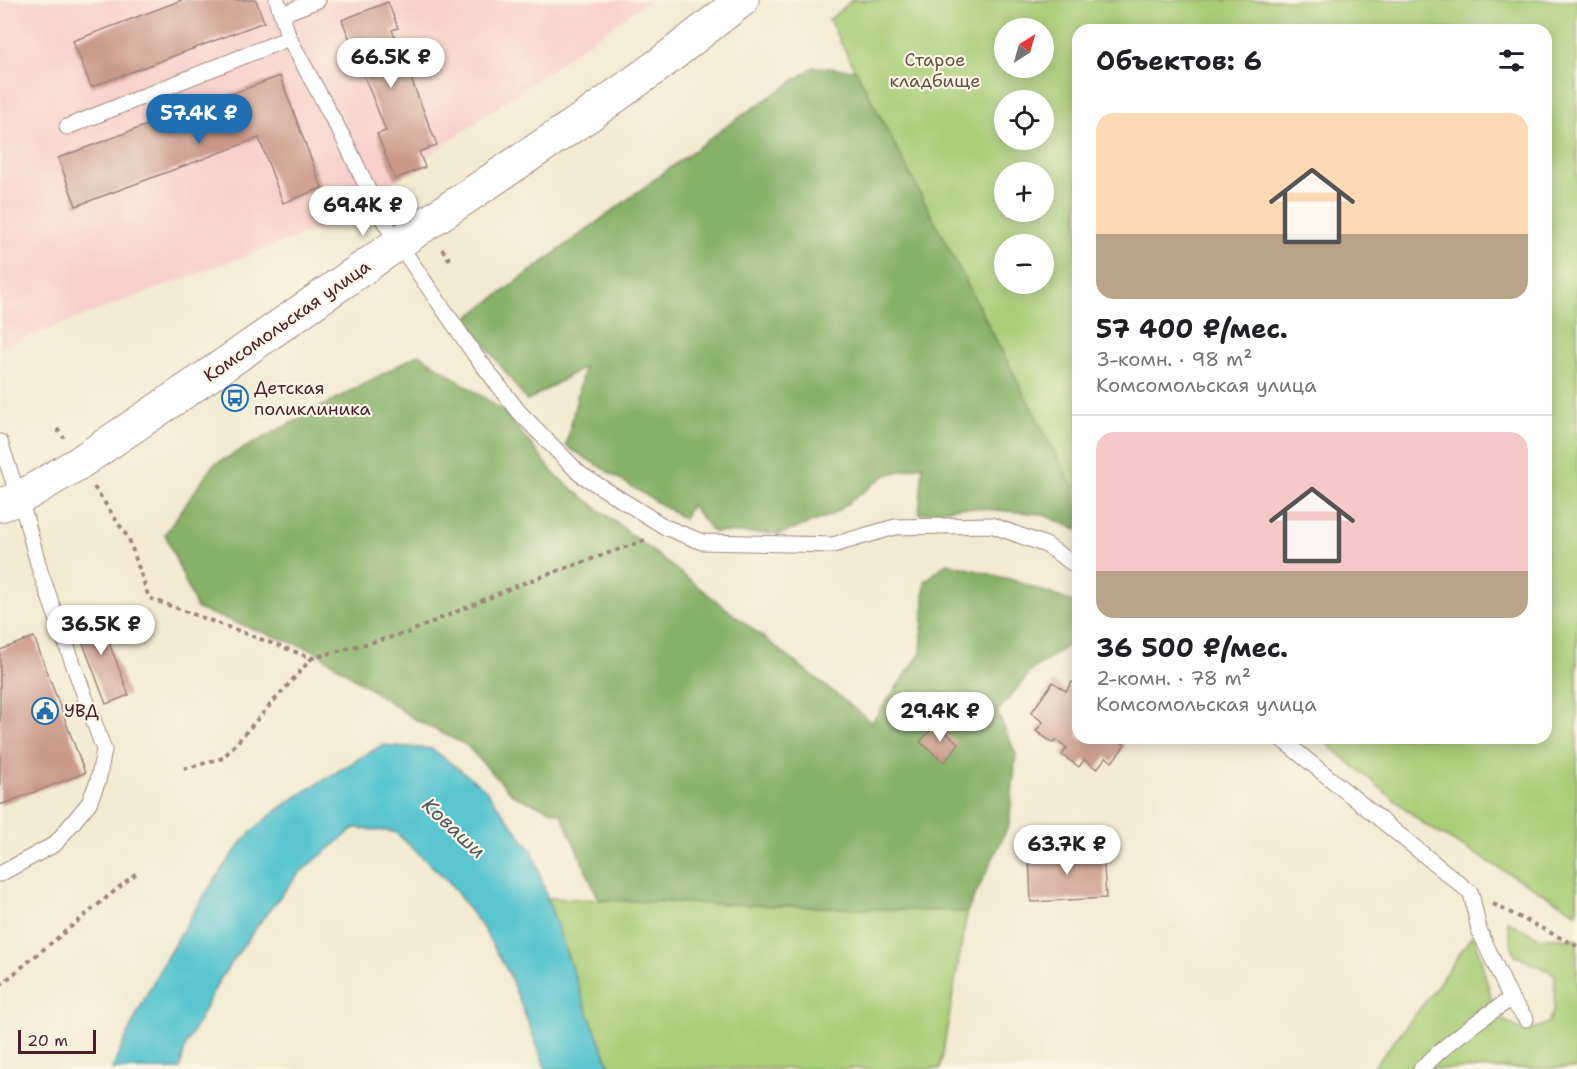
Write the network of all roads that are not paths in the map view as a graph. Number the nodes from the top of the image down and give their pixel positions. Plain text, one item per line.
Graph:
1 (318, 0) edge
2 (742, 0) edge
3 (279, 7) edge
4 (289, 38) junction
5 (67, 128) dead end
6 (398, 243) junction
7 (0, 442) edge
8 (9, 502) edge
9 (1072, 563) edge
10 (1287, 744) edge
11 (0, 874) edge
12 (1511, 999) junction
13 (1527, 1019) dead end
14 (1421, 1069) edge

1 - 3 lane
2 - 6 street, Комсомольская улица
3 - 4 lane
4 - 5 lane
4 - 6 lane
6 - 8 street, Комсомольская улица
6 - 9 lane
7 - 8 lane
8 - 11 lane
10 - 12 lane
12 - 13 lane
12 - 14 lane

